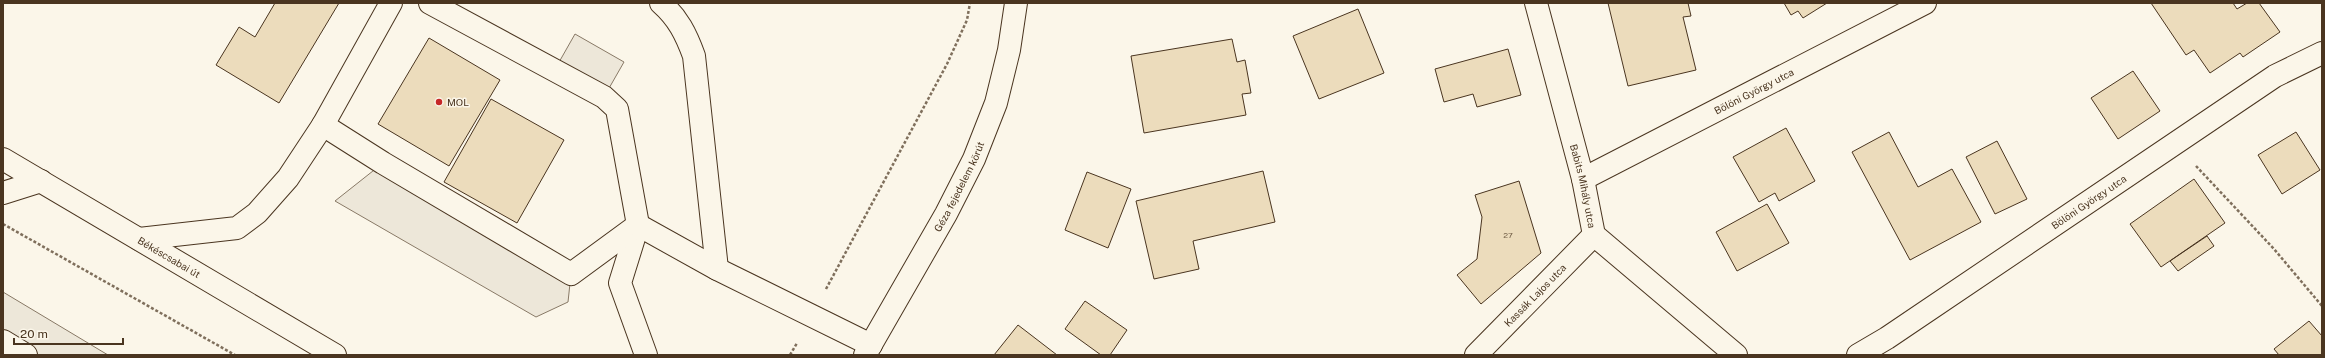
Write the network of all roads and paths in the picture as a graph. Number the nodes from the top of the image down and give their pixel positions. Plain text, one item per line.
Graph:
1 (391, 3) edge
2 (430, 3) edge
3 (661, 3) edge
4 (970, 3) edge
5 (1016, 3) edge
6 (1536, 3) edge
7 (1925, 3) edge
8 (2322, 53) edge
9 (323, 125) junction
10 (2175, 144) junction
11 (3, 159) edge
12 (1583, 179) junction
13 (40, 181) junction
14 (3, 192) edge
15 (3, 224) edge
16 (638, 225) junction
17 (1594, 235) junction
18 (139, 240) junction
19 (717, 269) junction
20 (2322, 306) edge
21 (812, 316) junction
22 (3, 341) edge
23 (868, 350) edge
24 (26, 355) edge
25 (235, 355) edge
26 (335, 355) edge
27 (646, 355) edge
28 (790, 355) edge
29 (1476, 355) edge
30 (1736, 355) edge
31 (1858, 355) edge

1 - 9 street
2 - 16 street
3 - 19 street
4 - 21 path
5 - 23 street, Géza fejedelem körút
6 - 12 street, Babits Mihály utca
7 - 12 street, Bölöni György utca
8 - 10 street, Bölöni György utca
9 - 16 street
9 - 18 street
10 - 20 path
10 - 31 street, Bölöni György utca
11 - 13 street, Békéscsabai út
12 - 17 street, Babits Mihály utca
13 - 14 street
13 - 18 street, Békéscsabai út
15 - 25 path
16 - 19 street
16 - 27 street
17 - 29 street, Kassák Lajos utca
17 - 30 street, Babits Mihály utca
18 - 26 street, Békéscsabai út
19 - 21 street
21 - 23 street
21 - 28 path
22 - 24 street

